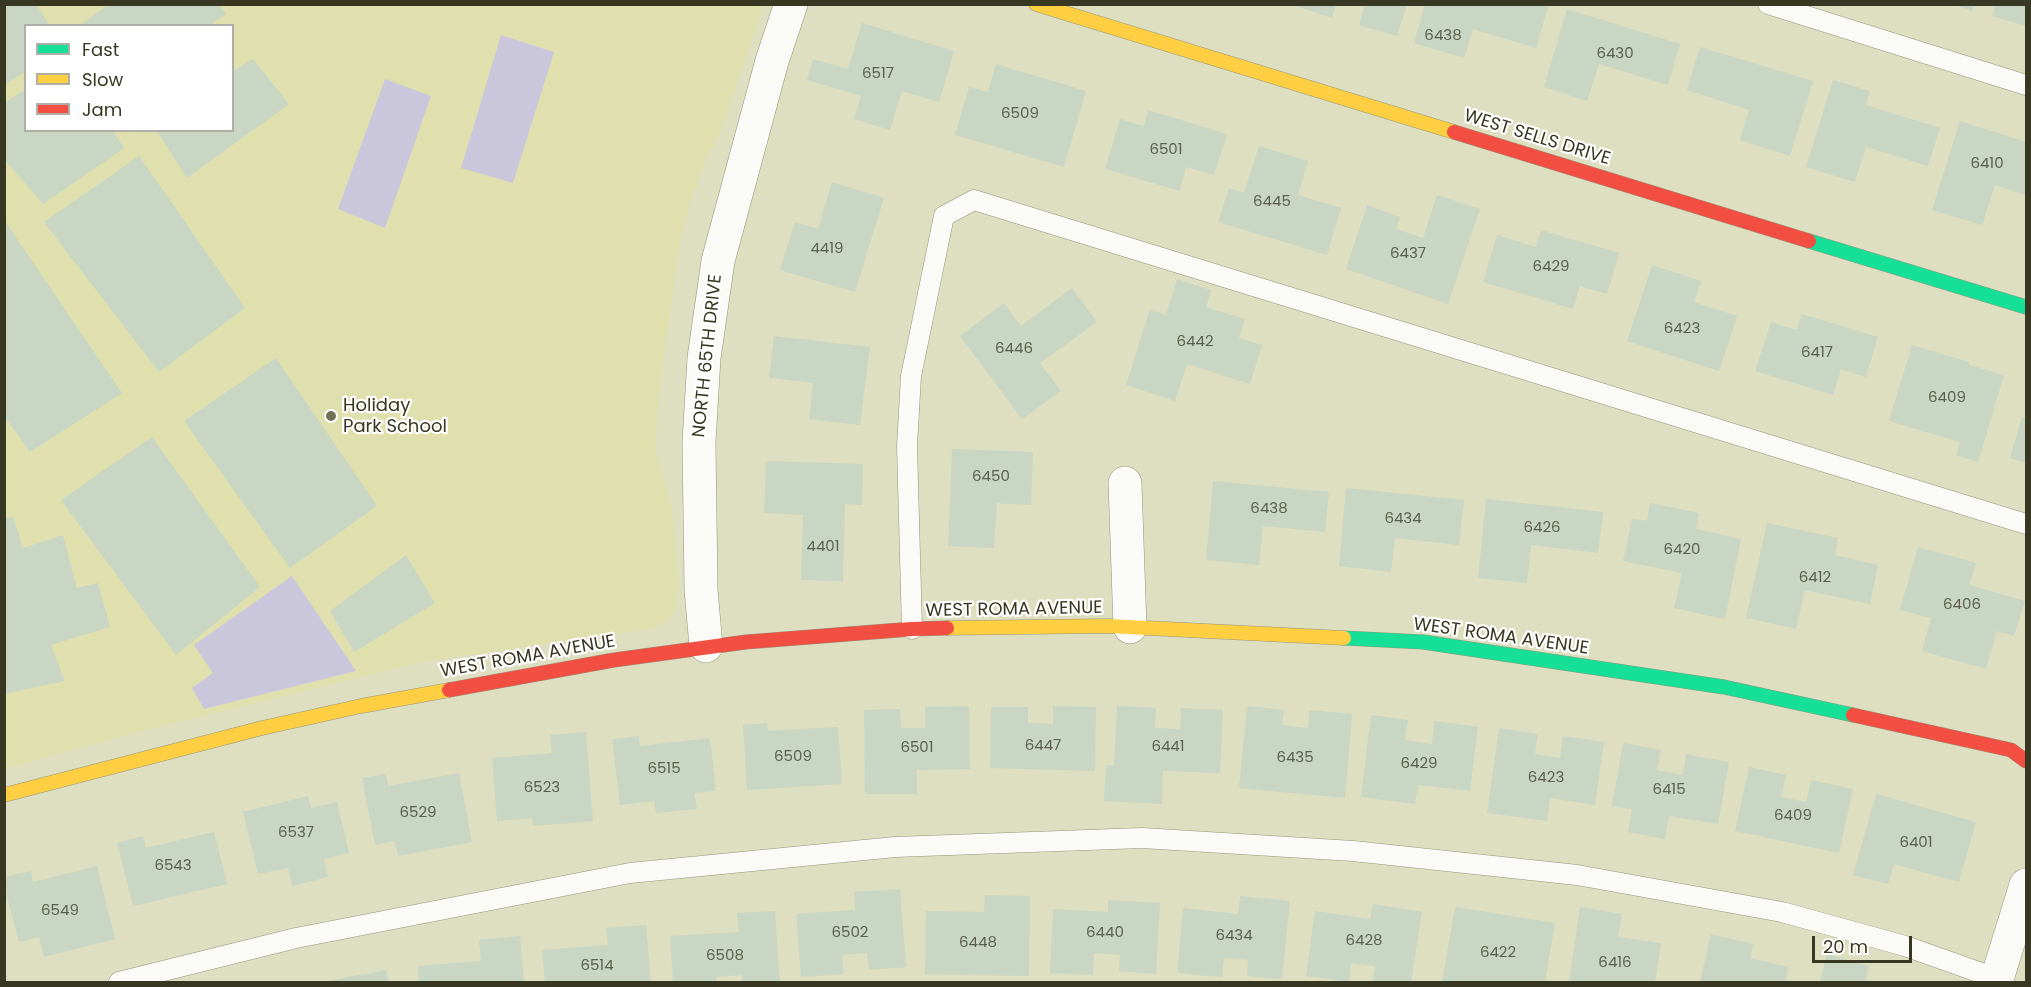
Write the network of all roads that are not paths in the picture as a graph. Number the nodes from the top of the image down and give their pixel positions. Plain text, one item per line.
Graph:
1 (791, 4) edge
2 (1036, 4) edge
3 (1768, 4) edge
4 (2026, 85) edge
5 (2026, 307) edge
6 (1125, 483) dead end
7 (2026, 524) edge
8 (1130, 627) junction
9 (912, 630) junction
10 (706, 646) junction
11 (2026, 761) edge
12 (4, 795) edge
13 (2026, 885) edge
14 (1997, 981) edge
15 (119, 982) edge

1 - 10 street, NORTH 65TH DRIVE
2 - 5 street, WEST SELLS DRIVE
3 - 4 lane
6 - 8 street
7 - 9 lane
8 - 9 street, WEST ROMA AVENUE
8 - 11 street, WEST ROMA AVENUE
9 - 10 street, WEST ROMA AVENUE
10 - 12 street, WEST ROMA AVENUE
13 - 14 street
14 - 15 lane

